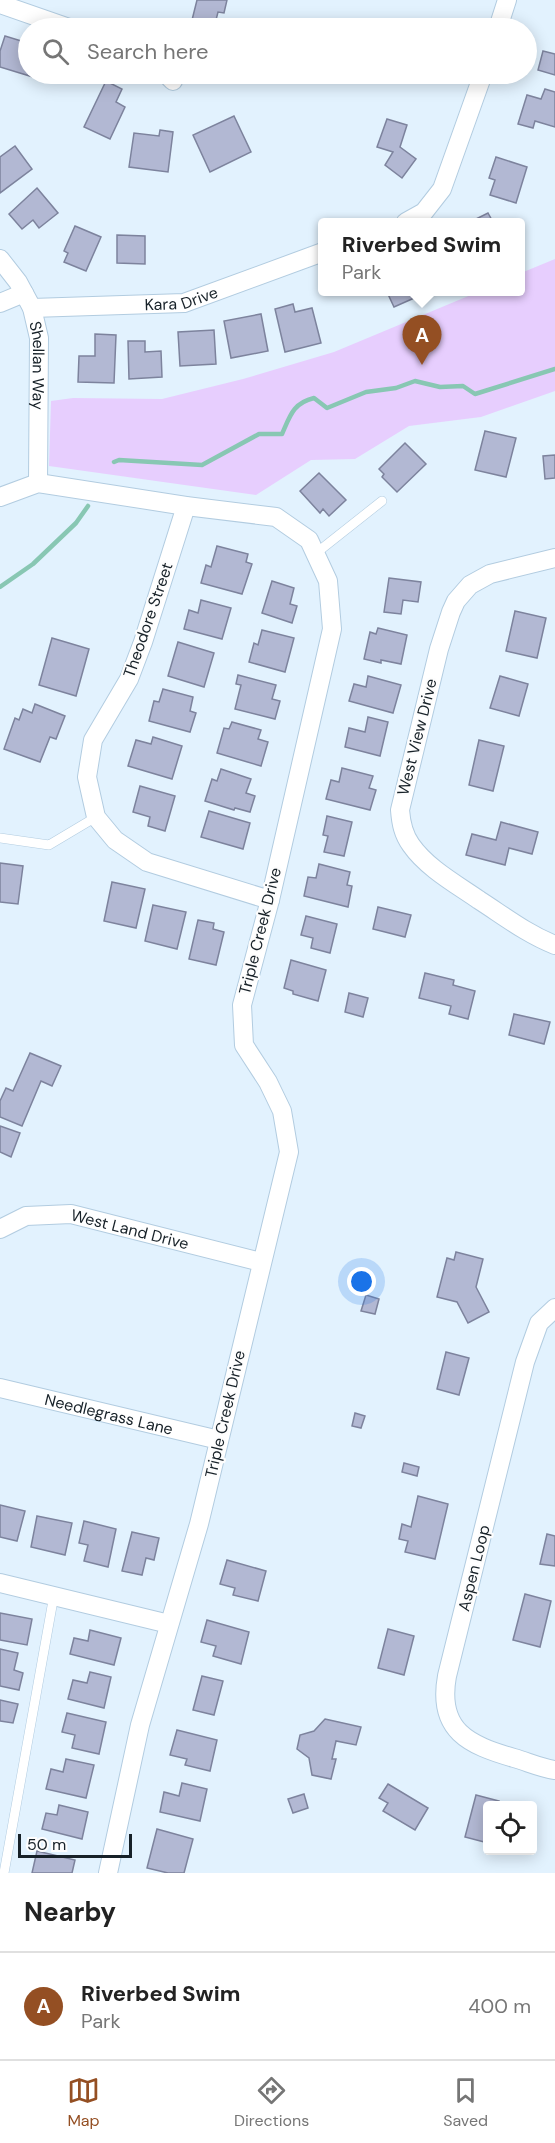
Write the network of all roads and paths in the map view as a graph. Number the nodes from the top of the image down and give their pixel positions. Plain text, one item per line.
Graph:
1 (507, 0) edge
2 (0, 4) edge
3 (40, 18) edge
4 (501, 18) edge
5 (479, 84) edge
6 (413, 218) edge
7 (318, 254) edge
8 (0, 259) edge
9 (28, 300) junction
10 (0, 303) edge
11 (38, 483) junction
12 (0, 497) edge
13 (382, 501) dead end
14 (186, 506) junction
15 (315, 554) junction
16 (555, 558) edge
17 (96, 817) junction
18 (0, 838) edge
19 (270, 900) junction
20 (555, 945) edge
21 (0, 1229) edge
22 (261, 1262) junction
23 (555, 1308) edge
24 (0, 1388) edge
25 (219, 1440) junction
26 (0, 1583) edge
27 (54, 1595) junction
28 (169, 1624) junction
29 (555, 1770) edge
30 (4, 1873) edge
31 (108, 1873) edge

1 - 4 street
2 - 3 street
5 - 6 street
7 - 9 street, Kara Drive
8 - 9 street, Shellan Way
9 - 10 street
9 - 11 street, Shellan Way
11 - 12 street, Triple Creek Drive
11 - 14 street, Triple Creek Drive
13 - 15 lane
14 - 15 street, Triple Creek Drive
14 - 17 street, Theodore Street
15 - 19 street, Triple Creek Drive
16 - 20 street, West View Drive
17 - 18 lane
17 - 19 street, Theodore Street
19 - 22 street, Triple Creek Drive
21 - 22 street, West Land Drive
22 - 25 street, Triple Creek Drive
23 - 29 street, Aspen Loop
24 - 25 street, Needlegrass Lane
25 - 28 street, Triple Creek Drive
26 - 27 street
27 - 28 street
27 - 30 lane
28 - 31 street, Triple Creek Drive

